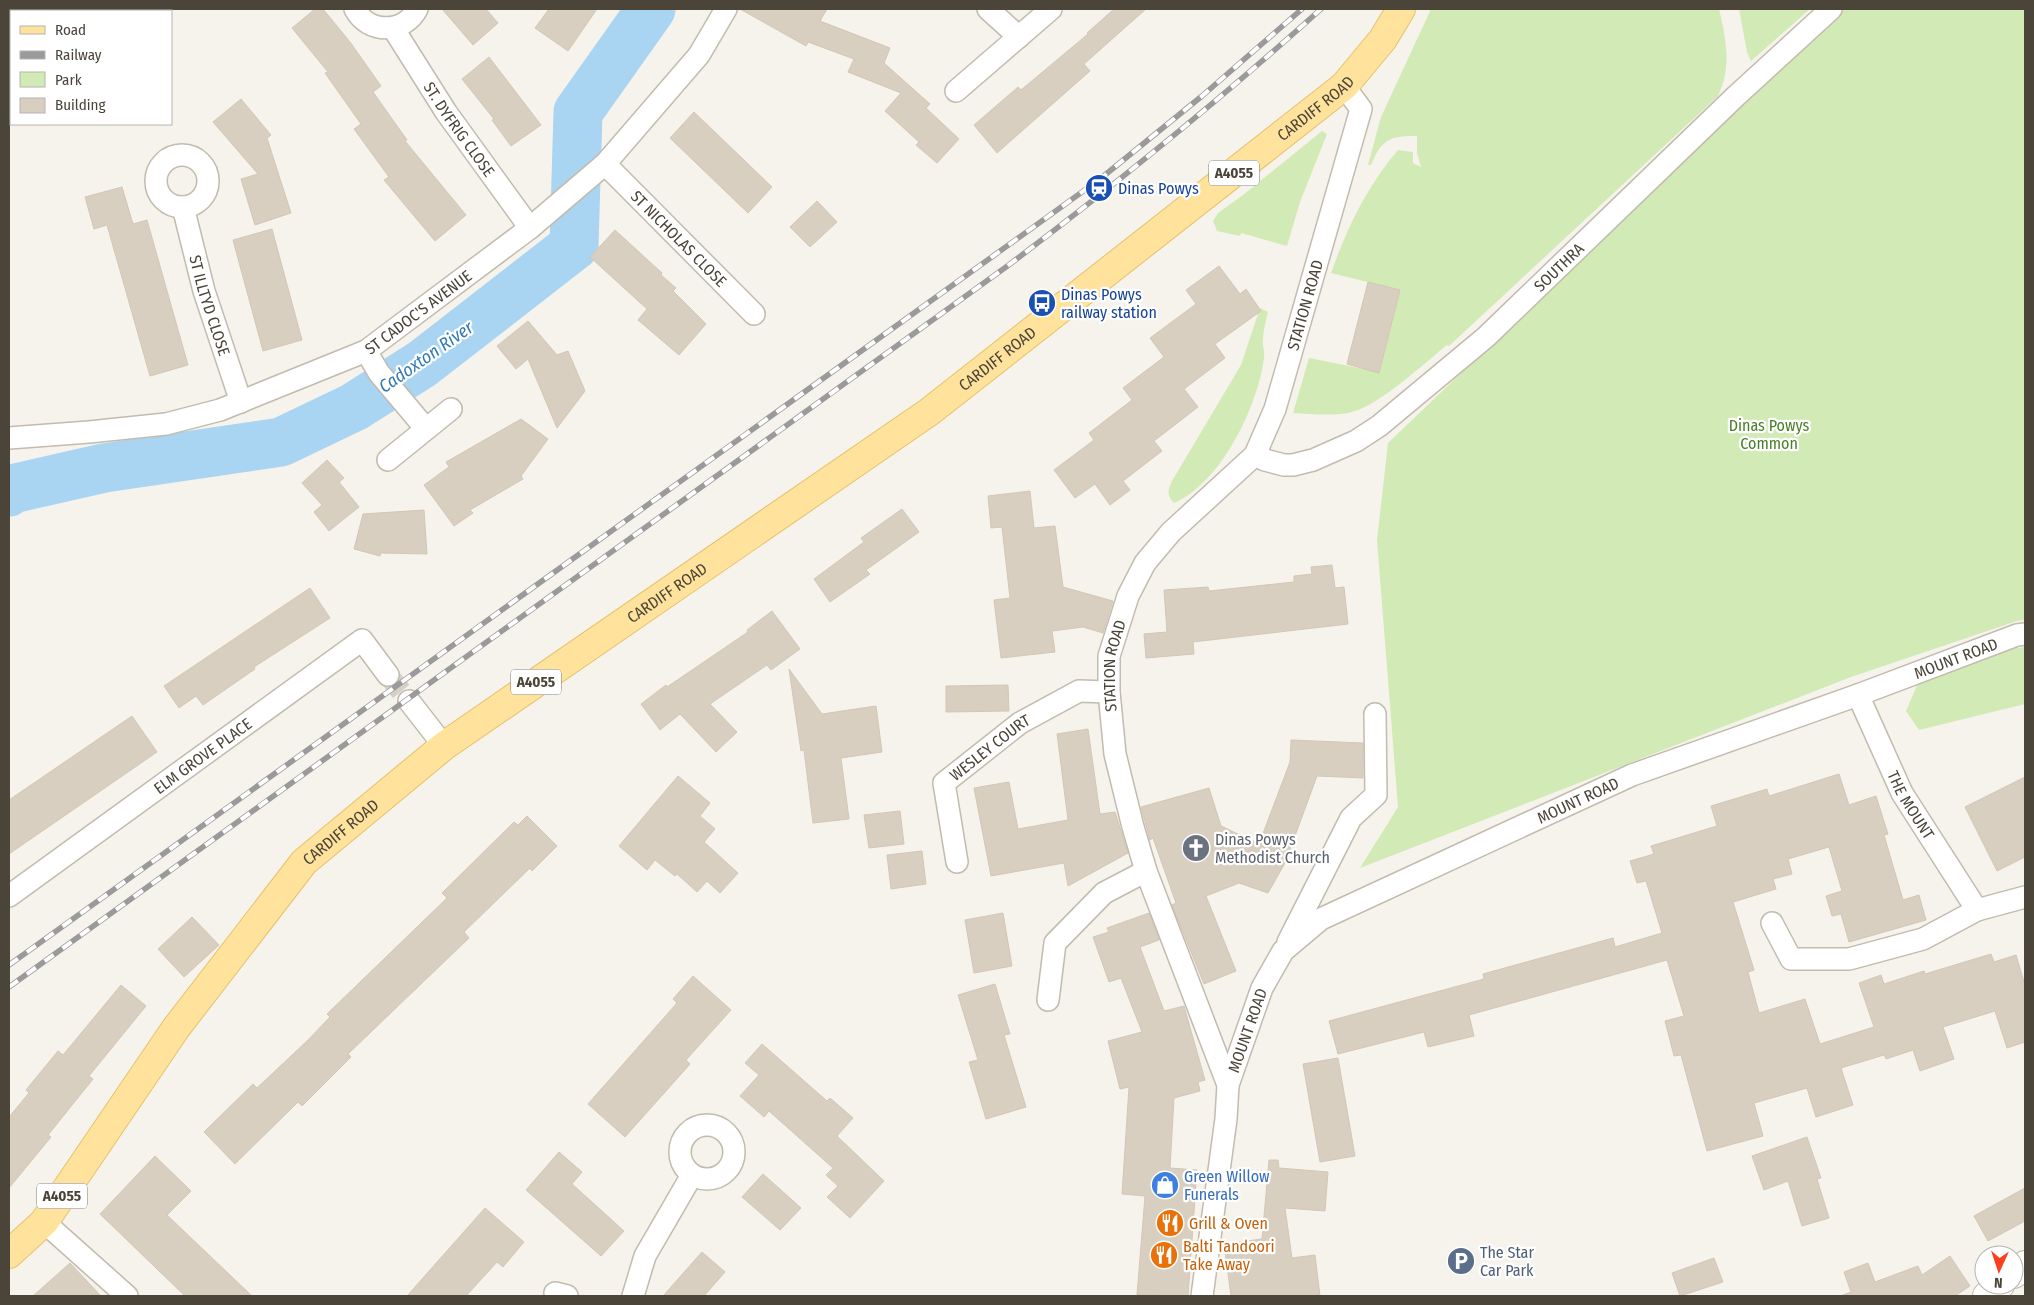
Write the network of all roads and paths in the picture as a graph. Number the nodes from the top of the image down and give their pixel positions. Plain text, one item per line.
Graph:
1 (355, 9) edge
2 (417, 9) edge
3 (726, 9) edge
4 (988, 9) edge
5 (1051, 9) edge
6 (1401, 9) edge
7 (1831, 9) edge
8 (393, 28) junction
9 (1019, 36) junction
10 (1344, 86) junction
11 (956, 91) dead end
12 (605, 164) junction
13 (183, 207) dead end
14 (530, 228) junction
15 (754, 314) dead end
16 (366, 351) junction
17 (241, 402) junction
18 (451, 409) dead end
19 (426, 429) junction
20 (9, 438) edge
21 (1255, 455) junction
22 (388, 460) dead end
23 (2025, 634) edge
24 (388, 675) tunnel mouth
25 (1109, 692) junction
26 (1858, 695) junction
27 (409, 701) tunnel mouth
28 (1375, 714) dead end
29 (444, 746) junction
30 (957, 862) dead end
31 (1146, 871) junction
32 (9, 896) edge
33 (2025, 896) edge
34 (1977, 910) junction
35 (1772, 923) dead end
36 (1283, 951) junction
37 (1048, 1000) dead end
38 (1228, 1085) junction
39 (692, 1176) dead end
40 (44, 1222) junction
41 (9, 1254) edge
42 (127, 1296) edge
43 (633, 1296) edge
44 (1202, 1296) edge

1 - 8 street
2 - 8 street
3 - 12 street, ST CADOC'S AVENUE
4 - 9 street
5 - 9 street
6 - 10 main road, CARDIFF ROAD / A4055
7 - 21 street, SOUTHRA
8 - 14 street, ST. DYFRIG CLOSE
9 - 11 street
10 - 21 street, STATION ROAD
10 - 29 main road, CARDIFF ROAD / A4055
12 - 14 street, ST CADOC'S AVENUE
12 - 15 street, ST NICHOLAS CLOSE
13 - 17 street, ST ILLTYD CLOSE
14 - 16 street, ST CADOC'S AVENUE
16 - 17 street, ST CADOC'S AVENUE
16 - 19 street
17 - 20 street, ST CADOC'S AVENUE
18 - 19 street
19 - 22 street
21 - 25 street, STATION ROAD
23 - 26 street, MOUNT ROAD
24 - 32 street, ELM GROVE PLACE
25 - 30 street, WESLEY COURT
25 - 31 street, STATION ROAD
26 - 34 street, THE MOUNT
26 - 36 street, MOUNT ROAD
27 - 29 street
28 - 36 street
29 - 40 main road, CARDIFF ROAD / A4055
31 - 37 street
31 - 38 street, STATION ROAD
33 - 34 street
34 - 35 street
36 - 38 street, MOUNT ROAD
38 - 44 street, STATION ROAD
39 - 43 street
40 - 41 main road, CARDIFF ROAD / A4055
40 - 42 street

